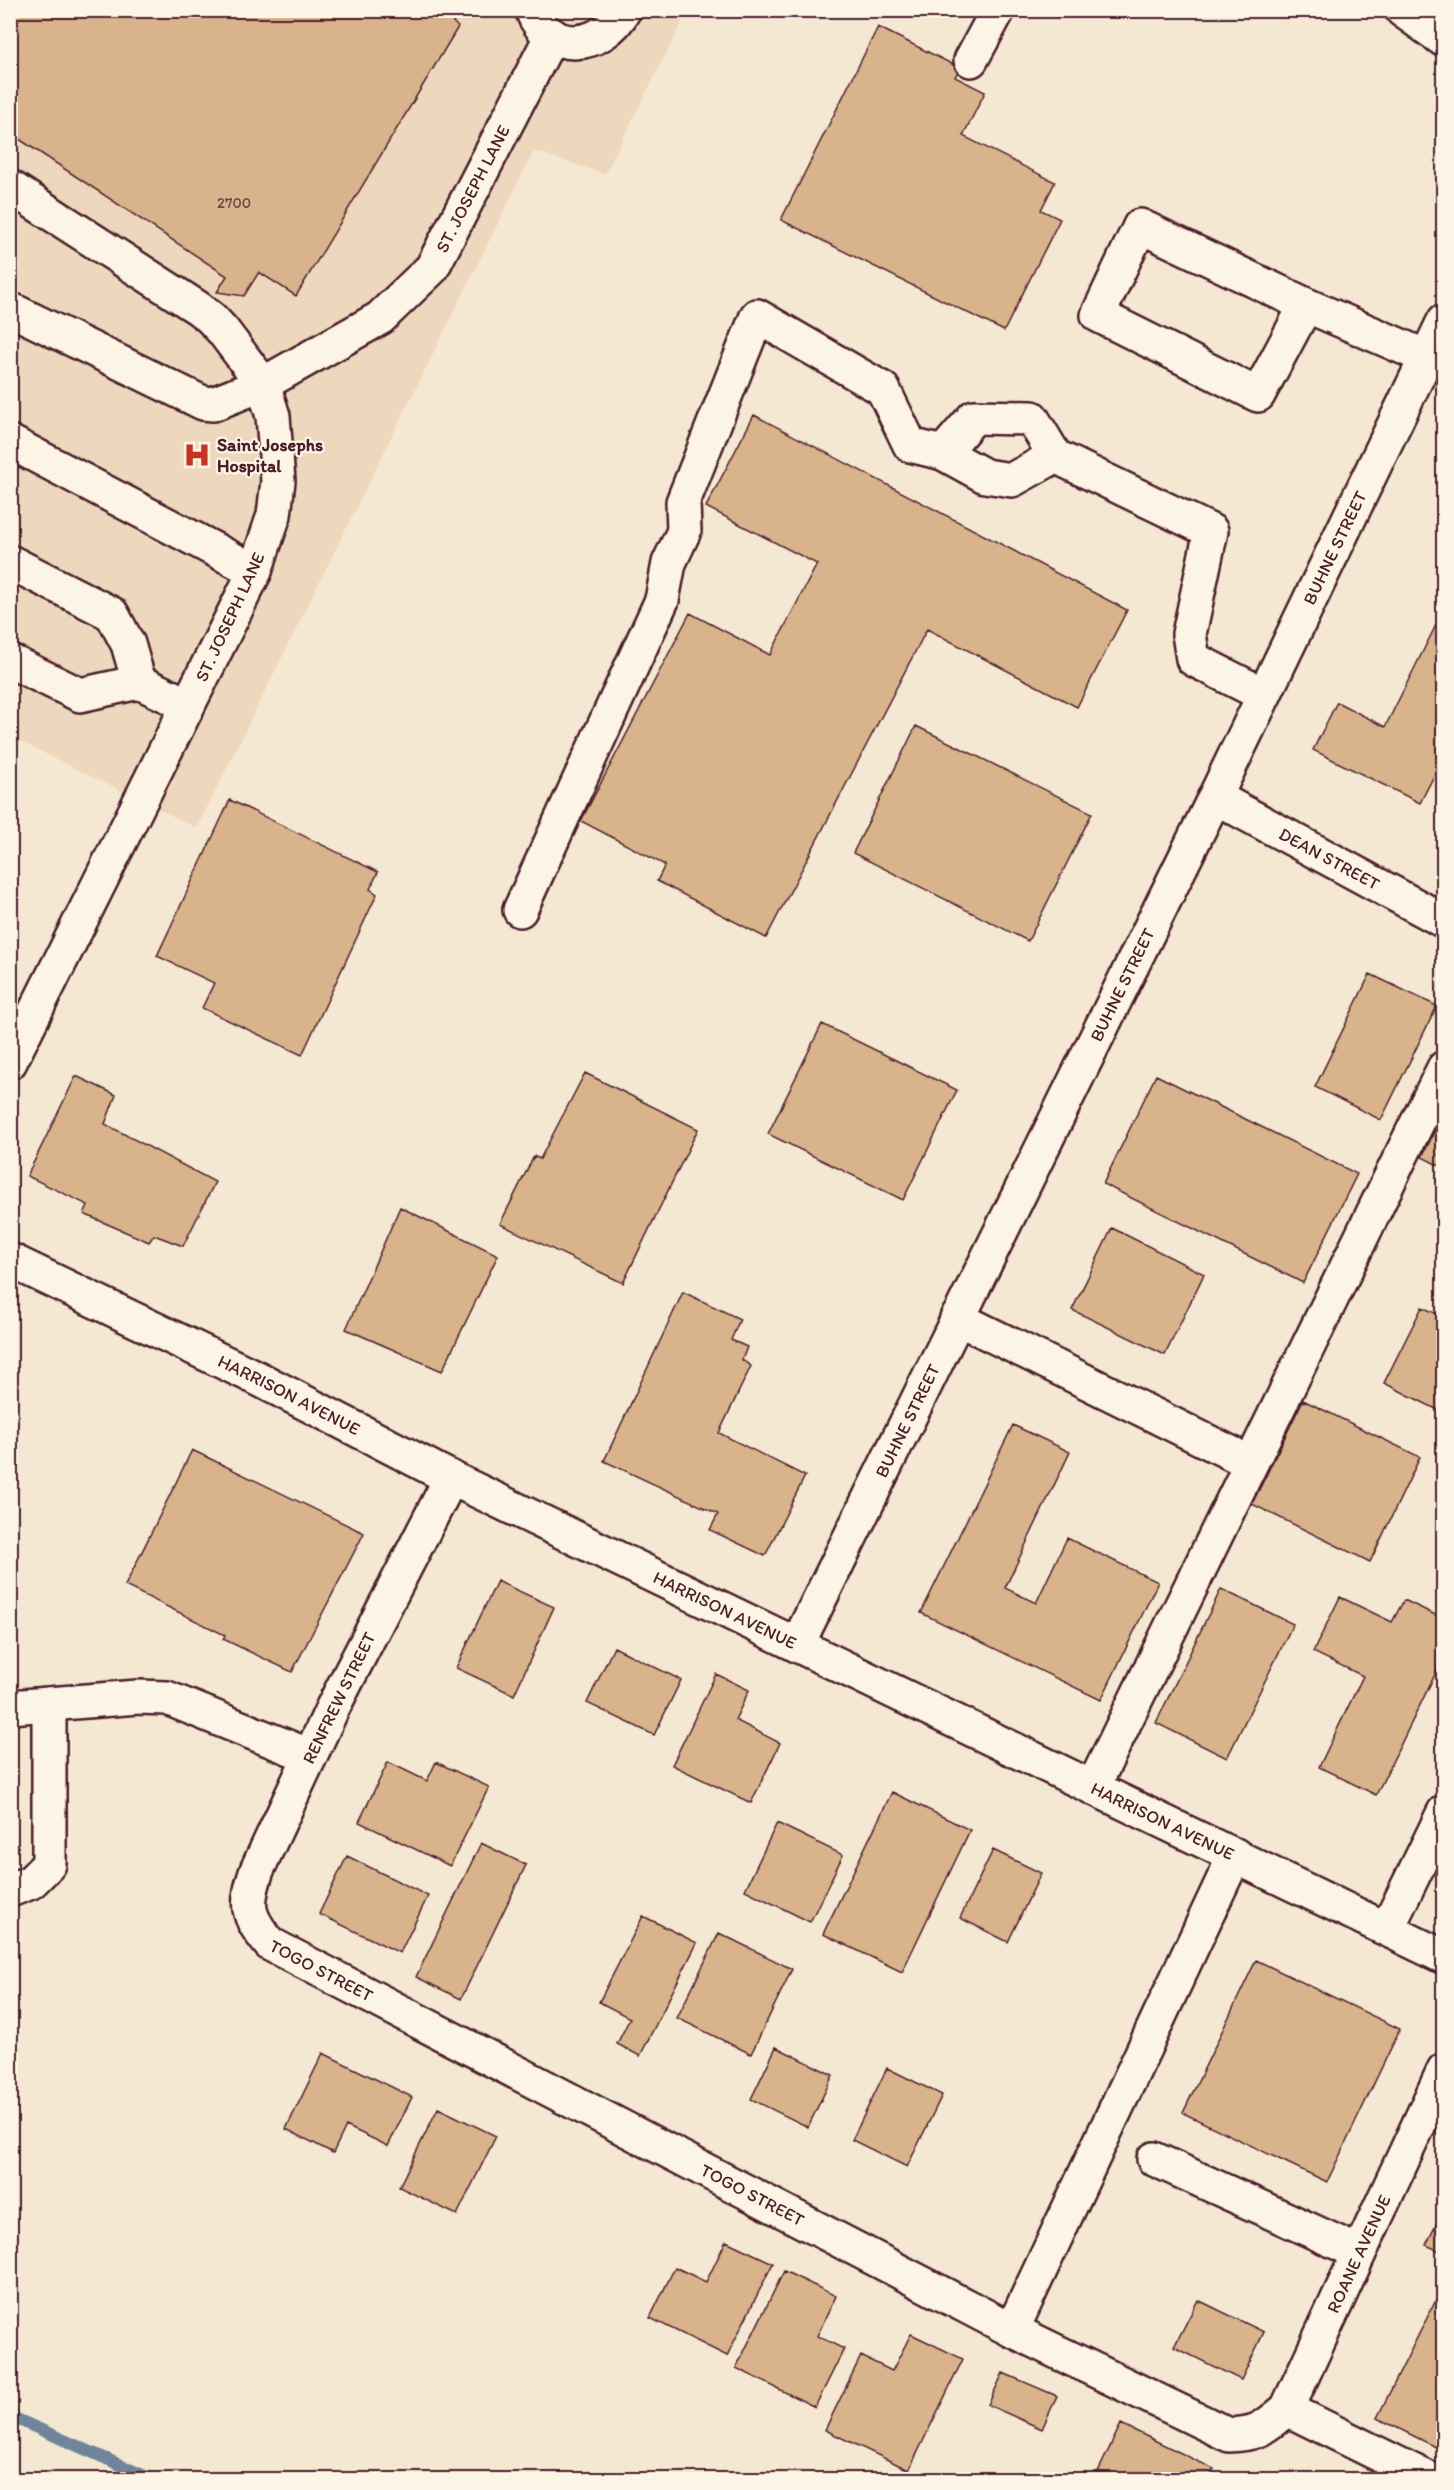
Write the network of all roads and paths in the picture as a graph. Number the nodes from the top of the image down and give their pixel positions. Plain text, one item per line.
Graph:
1 (532, 10) edge
2 (624, 10) edge
3 (998, 10) edge
4 (1402, 10) edge
5 (1440, 30) edge
6 (552, 35) junction
7 (971, 60) dead end
8 (10, 187) edge
9 (1306, 305) junction
10 (10, 309) edge
11 (1443, 321) edge
12 (1426, 357) junction
13 (263, 384) junction
14 (10, 442) edge
15 (942, 453) junction
16 (1055, 456) junction
17 (10, 562) edge
18 (255, 572) junction
19 (10, 661) edge
20 (140, 682) junction
21 (1264, 695) junction
22 (188, 705) junction
23 (1215, 797) junction
24 (520, 909) dead end
25 (1443, 921) edge
26 (10, 1062) edge
27 (1443, 1068) edge
28 (10, 1260) edge
29 (957, 1318) junction
30 (1251, 1462) junction
31 (451, 1478) junction
32 (797, 1644) junction
33 (49, 1704) junction
34 (10, 1707) edge
35 (309, 1756) junction
36 (1093, 1787) junction
37 (1443, 1812) edge
38 (1235, 1855) junction
39 (10, 1890) edge
40 (254, 1924) joint
41 (1387, 1929) junction
42 (1443, 1957) edge
43 (1443, 2070) edge
44 (1154, 2159) dead end
45 (1358, 2252) junction
46 (1012, 2330) junction
47 (1275, 2419) junction
48 (1431, 2480) edge

1 - 6 street
2 - 6 street
3 - 7 street
4 - 5 street
6 - 13 street, ST. JOSEPH LANE
8 - 13 street
9 - 9 street
9 - 12 street
10 - 13 street
11 - 12 street, BUHNE STREET
12 - 21 street, BUHNE STREET
13 - 18 street, ST. JOSEPH LANE
14 - 18 street
15 - 16 street
15 - 16 street
15 - 24 street
16 - 21 street
17 - 20 street
18 - 22 street, ST. JOSEPH LANE
19 - 20 street
20 - 22 street
21 - 23 street, BUHNE STREET
22 - 26 street, ST. JOSEPH LANE
23 - 25 street, DEAN STREET
23 - 29 street, BUHNE STREET
27 - 30 street
28 - 31 street, HARRISON AVENUE
29 - 30 street
29 - 32 street, BUHNE STREET
30 - 36 street
31 - 32 street, HARRISON AVENUE
31 - 35 street, RENFREW STREET
32 - 36 street, HARRISON AVENUE
33 - 34 street
33 - 35 street
33 - 39 street
35 - 40 street, RENFREW STREET
36 - 38 street, HARRISON AVENUE
37 - 41 street
38 - 41 street, HARRISON AVENUE
38 - 46 street
40 - 46 street, TOGO STREET
41 - 42 street, HARRISON AVENUE
43 - 45 street, ROANE AVENUE
44 - 45 street
45 - 47 street, ROANE AVENUE
46 - 47 street, TOGO STREET
47 - 48 street

